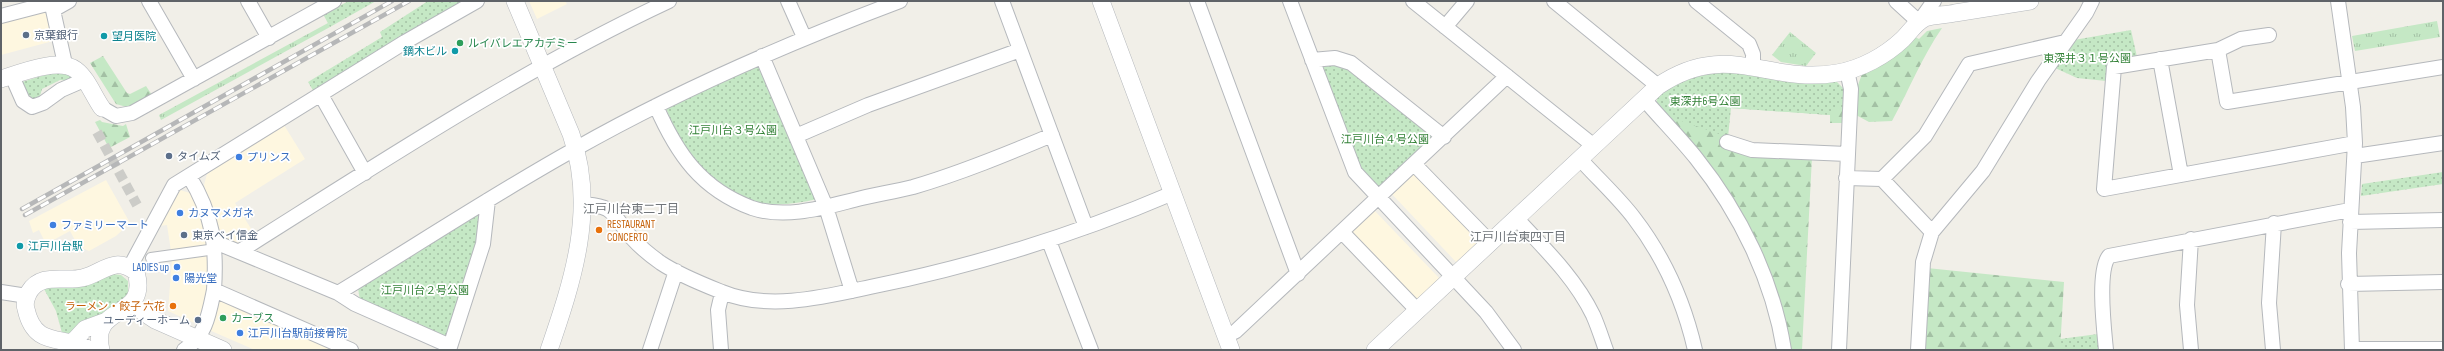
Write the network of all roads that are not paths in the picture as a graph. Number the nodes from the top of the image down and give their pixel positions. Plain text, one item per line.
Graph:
1 (69, 1) edge
2 (149, 1) edge
3 (248, 1) edge
4 (334, 1) edge
5 (477, 1) edge
6 (515, 1) edge
7 (669, 1) edge
8 (788, 1) edge
9 (900, 1) edge
10 (1002, 1) edge
11 (1101, 1) edge
12 (1197, 1) edge
13 (1290, 1) edge
14 (1413, 1) edge
15 (1467, 1) edge
16 (1554, 1) edge
17 (1696, 1) edge
18 (1896, 1) edge
19 (1934, 1) edge
20 (2030, 1) edge
21 (2092, 1) edge
22 (2338, 1) edge
23 (52, 5) edge
24 (318, 5) edge
25 (1, 16) edge
26 (1919, 22) junction
27 (1445, 27) junction
28 (2269, 35) dead end
29 (804, 37) junction
30 (269, 38) junction
31 (2065, 42) junction
32 (1020, 50) junction
33 (2218, 50) junction
34 (762, 56) junction
35 (2160, 59) junction
36 (1312, 60) junction
37 (65, 64) junction
38 (543, 65) junction
39 (1753, 67) junction
40 (2443, 67) edge
41 (1846, 71) junction
42 (1506, 76) junction
43 (6, 77) edge
44 (194, 79) junction
45 (84, 80) junction
46 (2350, 81) junction
47 (1658, 86) junction
48 (321, 95) junction
49 (1644, 99) junction
50 (656, 106) junction
51 (102, 108) joint
52 (1052, 135) junction
53 (796, 136) junction
54 (1444, 136) junction
55 (1728, 142) dead end
56 (2443, 143) edge
57 (1594, 146) junction
58 (576, 148) junction
59 (2355, 150) junction
60 (1847, 154) junction
61 (1580, 159) junction
62 (1414, 164) junction
63 (365, 173) junction
64 (2181, 175) junction
65 (189, 176) junction
66 (1846, 178) junction
67 (1882, 179) junction
68 (1173, 194) junction
69 (1378, 198) junction
70 (488, 200) junction
71 (582, 204) junction
72 (826, 207) junction
73 (2350, 216) junction
74 (1517, 219) junction
75 (2443, 220) edge
76 (2274, 224) junction
77 (1086, 227) junction
78 (1342, 232) junction
79 (1932, 232) junction
80 (2191, 239) junction
81 (1049, 241) junction
82 (1491, 243) junction
83 (215, 245) junction
84 (240, 251) junction
85 (151, 258) dead end
86 (130, 268) junction
87 (676, 271) junction
88 (1298, 274) junction
89 (1454, 277) junction
90 (2443, 282) edge
91 (2348, 284) junction
92 (214, 290) junction
93 (852, 291) junction
94 (1, 292) edge
95 (338, 293) junction
96 (722, 293) junction
97 (27, 296) junction
98 (131, 304) junction
99 (1418, 311) junction
100 (104, 322) junction
101 (199, 339) junction
102 (72, 342) junction
103 (1228, 343) edge
104 (449, 348) edge
105 (2443, 349) edge
106 (90, 350) edge
107 (101, 350) edge
108 (184, 350) edge
109 (223, 350) edge
110 (351, 350) edge
111 (549, 350) edge
112 (650, 350) edge
113 (721, 350) edge
114 (1090, 350) edge
115 (1375, 350) edge
116 (1514, 350) edge
117 (1606, 350) edge
118 (1695, 350) edge
119 (1784, 350) edge
120 (1838, 350) edge
121 (1918, 350) edge
122 (2106, 350) edge
123 (2191, 350) edge
124 (2273, 350) edge
125 (2352, 350) edge

1 - 23 street
2 - 44 street
3 - 30 street
4 - 24 street
5 - 48 street
6 - 38 street
7 - 38 street
8 - 29 street
9 - 29 street
10 - 32 street
11 - 68 street
12 - 88 street
13 - 36 street
14 - 27 street
15 - 27 street
16 - 47 street
17 - 39 street
18 - 26 street
19 - 26 street
20 - 26 street
21 - 31 street
22 - 46 street
23 - 25 street
23 - 37 street
24 - 30 street
26 - 41 street
27 - 42 street
28 - 33 street
29 - 34 street
30 - 44 street
31 - 67 street
31 - 79 street
32 - 52 street
32 - 53 street
33 - 35 street
33 - 46 street
34 - 50 street
34 - 53 street
35 - 64 street
35 - 64 street
36 - 54 street
36 - 69 street
37 - 43 street
37 - 45 street
38 - 58 street
38 - 63 street
39 - 41 street
39 - 47 street
40 - 46 street
41 - 60 street
42 - 54 street
42 - 57 street
43 - 45 street
44 - 51 street
45 - 51 street
46 - 59 street
47 - 49 street
48 - 63 street
48 - 65 street
49 - 57 street
49 - 119 street
50 - 58 street
50 - 72 street
52 - 72 street
52 - 77 street
53 - 72 street
54 - 62 street
55 - 60 street
56 - 59 street
57 - 61 street
58 - 70 street
58 - 71 street
59 - 64 street
59 - 73 street
60 - 66 street
61 - 74 street
61 - 118 street
62 - 69 street
62 - 82 street
63 - 84 street
65 - 83 street
65 - 86 street
66 - 67 street
66 - 120 street
67 - 79 street
68 - 77 street
68 - 103 street
69 - 78 street
69 - 89 street
70 - 95 street
70 - 104 street
71 - 87 street
71 - 111 street
72 - 93 street
73 - 75 street
73 - 76 street
73 - 91 street
74 - 82 street
74 - 117 street
76 - 80 street
76 - 124 street
77 - 81 street
78 - 88 street
78 - 99 street
79 - 121 street
80 - 122 street
80 - 123 street
81 - 93 street
81 - 114 street
82 - 89 street
83 - 84 street
83 - 85 street
83 - 92 street
84 - 95 street
86 - 97 street
86 - 98 street
87 - 96 street
87 - 112 street
88 - 103 street
89 - 99 street
89 - 116 street
90 - 91 street
91 - 125 street
92 - 101 street
92 - 110 street
93 - 96 street
94 - 97 street
95 - 104 street
96 - 113 street
97 - 102 street
98 - 100 street
98 - 101 street
99 - 115 street
100 - 102 street
100 - 107 street
101 - 108 street
101 - 109 street
102 - 106 street
105 - 125 street

